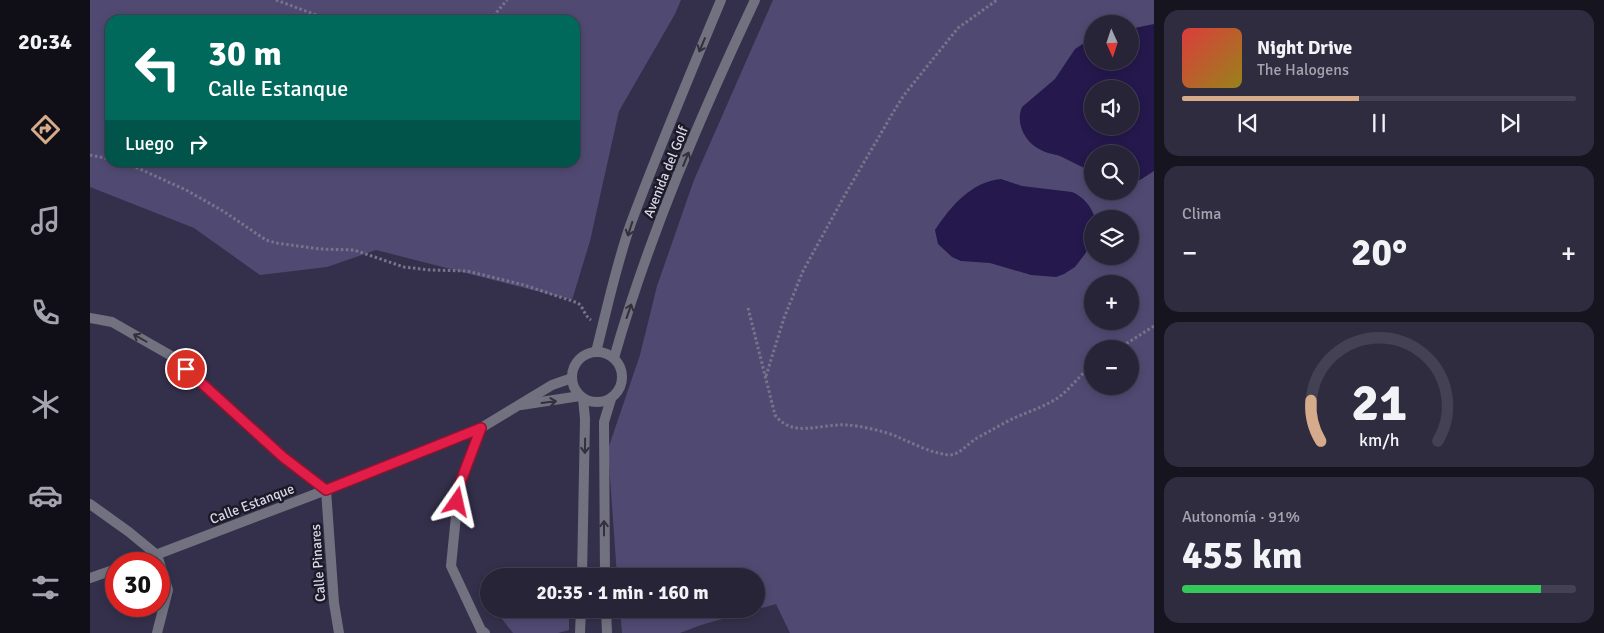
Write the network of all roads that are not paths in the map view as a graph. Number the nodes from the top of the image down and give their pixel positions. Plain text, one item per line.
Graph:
1 (721, 0) edge
2 (755, 0) edge
3 (90, 318) edge
4 (596, 352) junction
5 (614, 358) junction
6 (572, 378) junction
7 (581, 397) junction
8 (611, 398) junction
9 (518, 406) junction
10 (481, 428) junction
11 (326, 490) junction
12 (90, 504) edge
13 (153, 552) edge
14 (165, 552) edge
15 (582, 568) edge
16 (605, 568) edge
17 (105, 573) edge
18 (90, 578) edge
19 (161, 617) edge
20 (581, 618) edge
21 (606, 618) edge
22 (157, 633) edge
23 (339, 633) edge
24 (485, 633) edge
25 (580, 633) edge
26 (607, 633) edge

1 -> 4 street, Avenida del Golf
5 -> 2 street, Avenida del Golf
11 -> 3 street
4 - 5 street
4 - 6 street
5 - 8 street
6 - 7 street
6 - 9 street, Calle Estanque
7 - 8 street
9 -> 7 street, Calle Estanque
7 -> 15 street
16 -> 8 street
9 - 10 street, Calle Estanque
10 - 11 street, Calle Estanque
10 - 24 street
11 - 14 street, Calle Estanque
11 - 23 street, Calle Pinares
12 - 13 street
17 - 18 street
19 - 22 street
20 - 25 street
21 - 26 street

